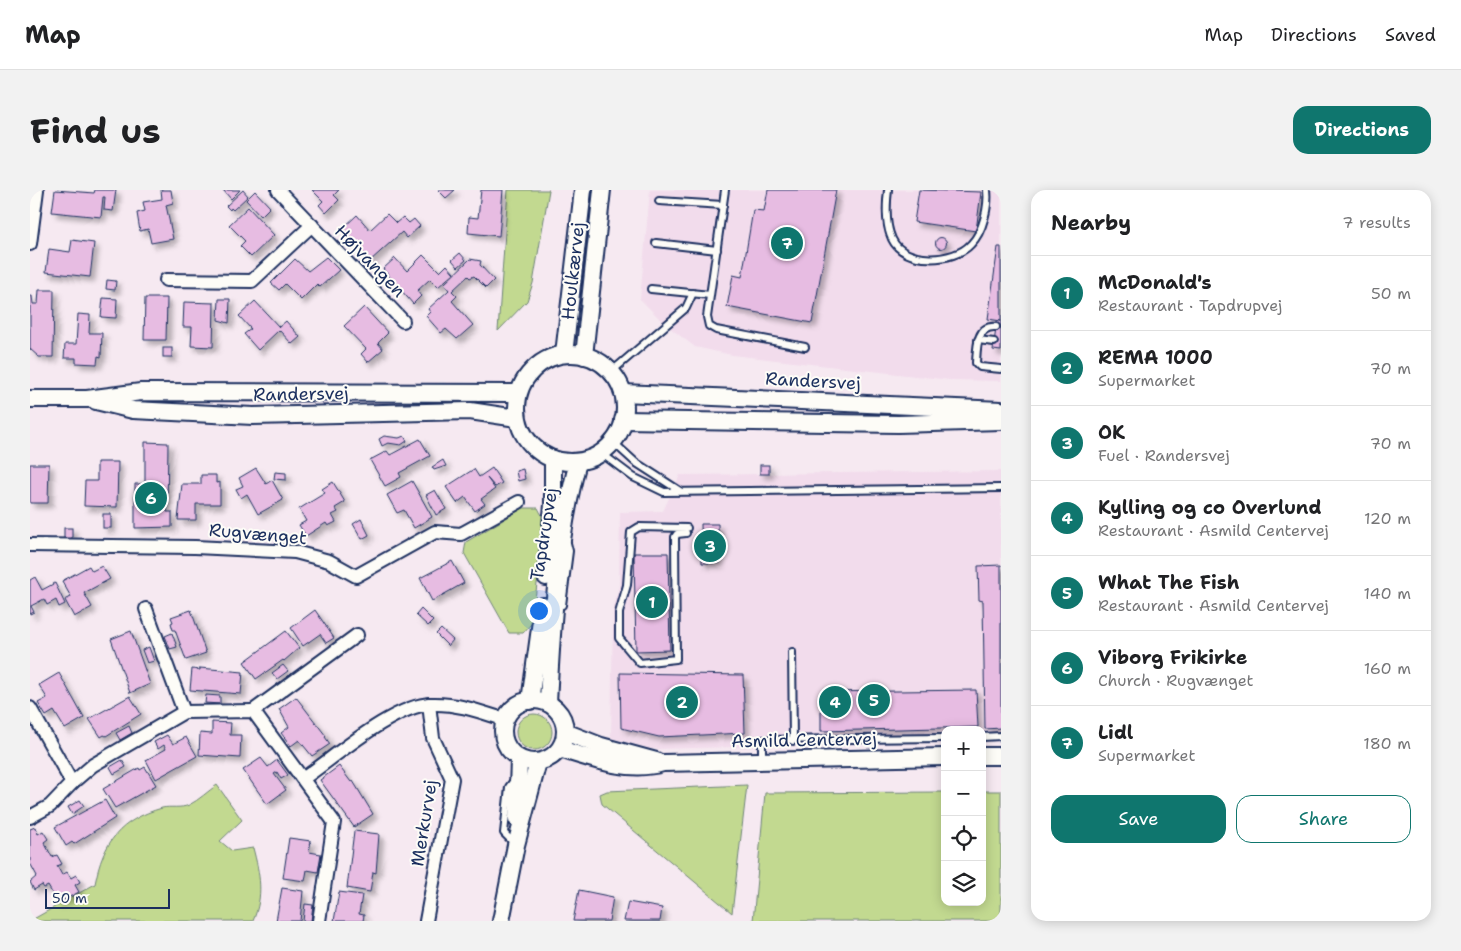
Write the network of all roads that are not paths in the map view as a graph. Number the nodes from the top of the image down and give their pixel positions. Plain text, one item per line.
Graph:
1 (36, 190) edge
2 (278, 190) edge
3 (583, 190) edge
4 (602, 190) edge
5 (725, 190) edge
6 (888, 190) edge
7 (987, 190) edge
8 (659, 200) dead end
9 (723, 205) junction
10 (312, 225) junction
11 (656, 243) dead end
12 (30, 244) edge
13 (717, 250) junction
14 (166, 280) dead end
15 (651, 288) dead end
16 (693, 293) junction
17 (710, 295) junction
18 (403, 320) dead end
19 (996, 327) dead end
20 (978, 340) junction
21 (994, 342) dead end
22 (806, 347) dead end
23 (564, 354) junction
24 (584, 356) junction
25 (1001, 369) edge
26 (611, 372) junction
27 (622, 393) junction
28 (518, 394) junction
29 (30, 399) edge
30 (87, 399) junction
31 (1001, 410) edge
32 (517, 418) junction
33 (624, 420) junction
34 (1001, 421) edge
35 (912, 424) junction
36 (1001, 425) edge
37 (607, 448) junction
38 (553, 460) junction
39 (578, 462) junction
40 (1001, 488) edge
41 (681, 492) junction
42 (519, 502) dead end
43 (686, 530) joint
44 (30, 545) edge
45 (146, 609) dead end
46 (357, 635) dead end
47 (792, 652) dead end
48 (530, 701) junction
49 (548, 703) junction
50 (429, 704) junction
51 (30, 708) edge
52 (253, 711) junction
53 (184, 712) junction
54 (506, 720) junction
55 (566, 732) junction
56 (1001, 736) edge
57 (986, 737) edge
58 (941, 738) edge
59 (837, 740) junction
60 (793, 741) junction
61 (560, 749) junction
62 (986, 756) edge
63 (1001, 756) edge
64 (941, 757) edge
65 (519, 759) junction
66 (838, 759) junction
67 (762, 761) junction
68 (538, 762) junction
69 (663, 763) junction
70 (304, 778) junction
71 (72, 783) junction
72 (30, 817) edge
73 (516, 845) junction
74 (319, 921) edge
75 (426, 921) edge
76 (500, 921) edge

1 - 12 street
2 - 10 street, Højvangen
3 - 23 street, Houlkærvej
4 - 24 street, Houlkærvej
5 - 9 lane
6 - 7 lane
8 - 9 lane
9 - 13 lane
10 - 14 street, Højvangen
10 - 18 street, Højvangen
11 - 13 lane
13 - 17 lane
15 - 16 lane
16 - 17 lane
16 - 26 lane
17 - 22 lane
19 - 20 lane
20 - 21 lane
20 - 25 lane
23 - 24 street
23 - 28 street
24 - 26 street
26 - 27 street
27 - 31 street, Randersvej
27 - 33 street
28 - 30 street, Randersvej
28 - 32 street
29 - 30 street, Randersvej
30 - 32 street, Randersvej
32 - 38 street
33 - 35 street
33 - 37 street
34 - 35 street
35 - 36 lane
37 - 39 street
37 - 41 lane
37 - 41 lane
38 - 39 street
38 - 48 street, Tapdrupvej
39 - 49 street, Tapdrupvej
40 - 41 lane
42 - 44 street, Rugvænget
43 - 43 lane
45 - 53 street
46 - 52 street
47 - 60 lane
48 - 49 street
48 - 54 street
49 - 55 street
50 - 54 street
50 - 70 street
50 - 75 street, Merkurvej
51 - 71 street
52 - 53 street
52 - 70 street
53 - 71 street
54 - 65 street
55 - 61 street
55 - 69 street, Asmild Centervej
56 - 57 lane
58 - 59 lane
59 - 60 lane
59 - 66 lane
60 - 67 lane
61 - 68 street
61 - 69 street, Asmild Centervej
62 - 63 street
64 - 66 street, Asmild Centervej
65 - 68 street
65 - 73 street
66 - 67 street, Asmild Centervej
67 - 69 street, Asmild Centervej
68 - 73 street
70 - 74 street
71 - 72 street
73 - 76 street

